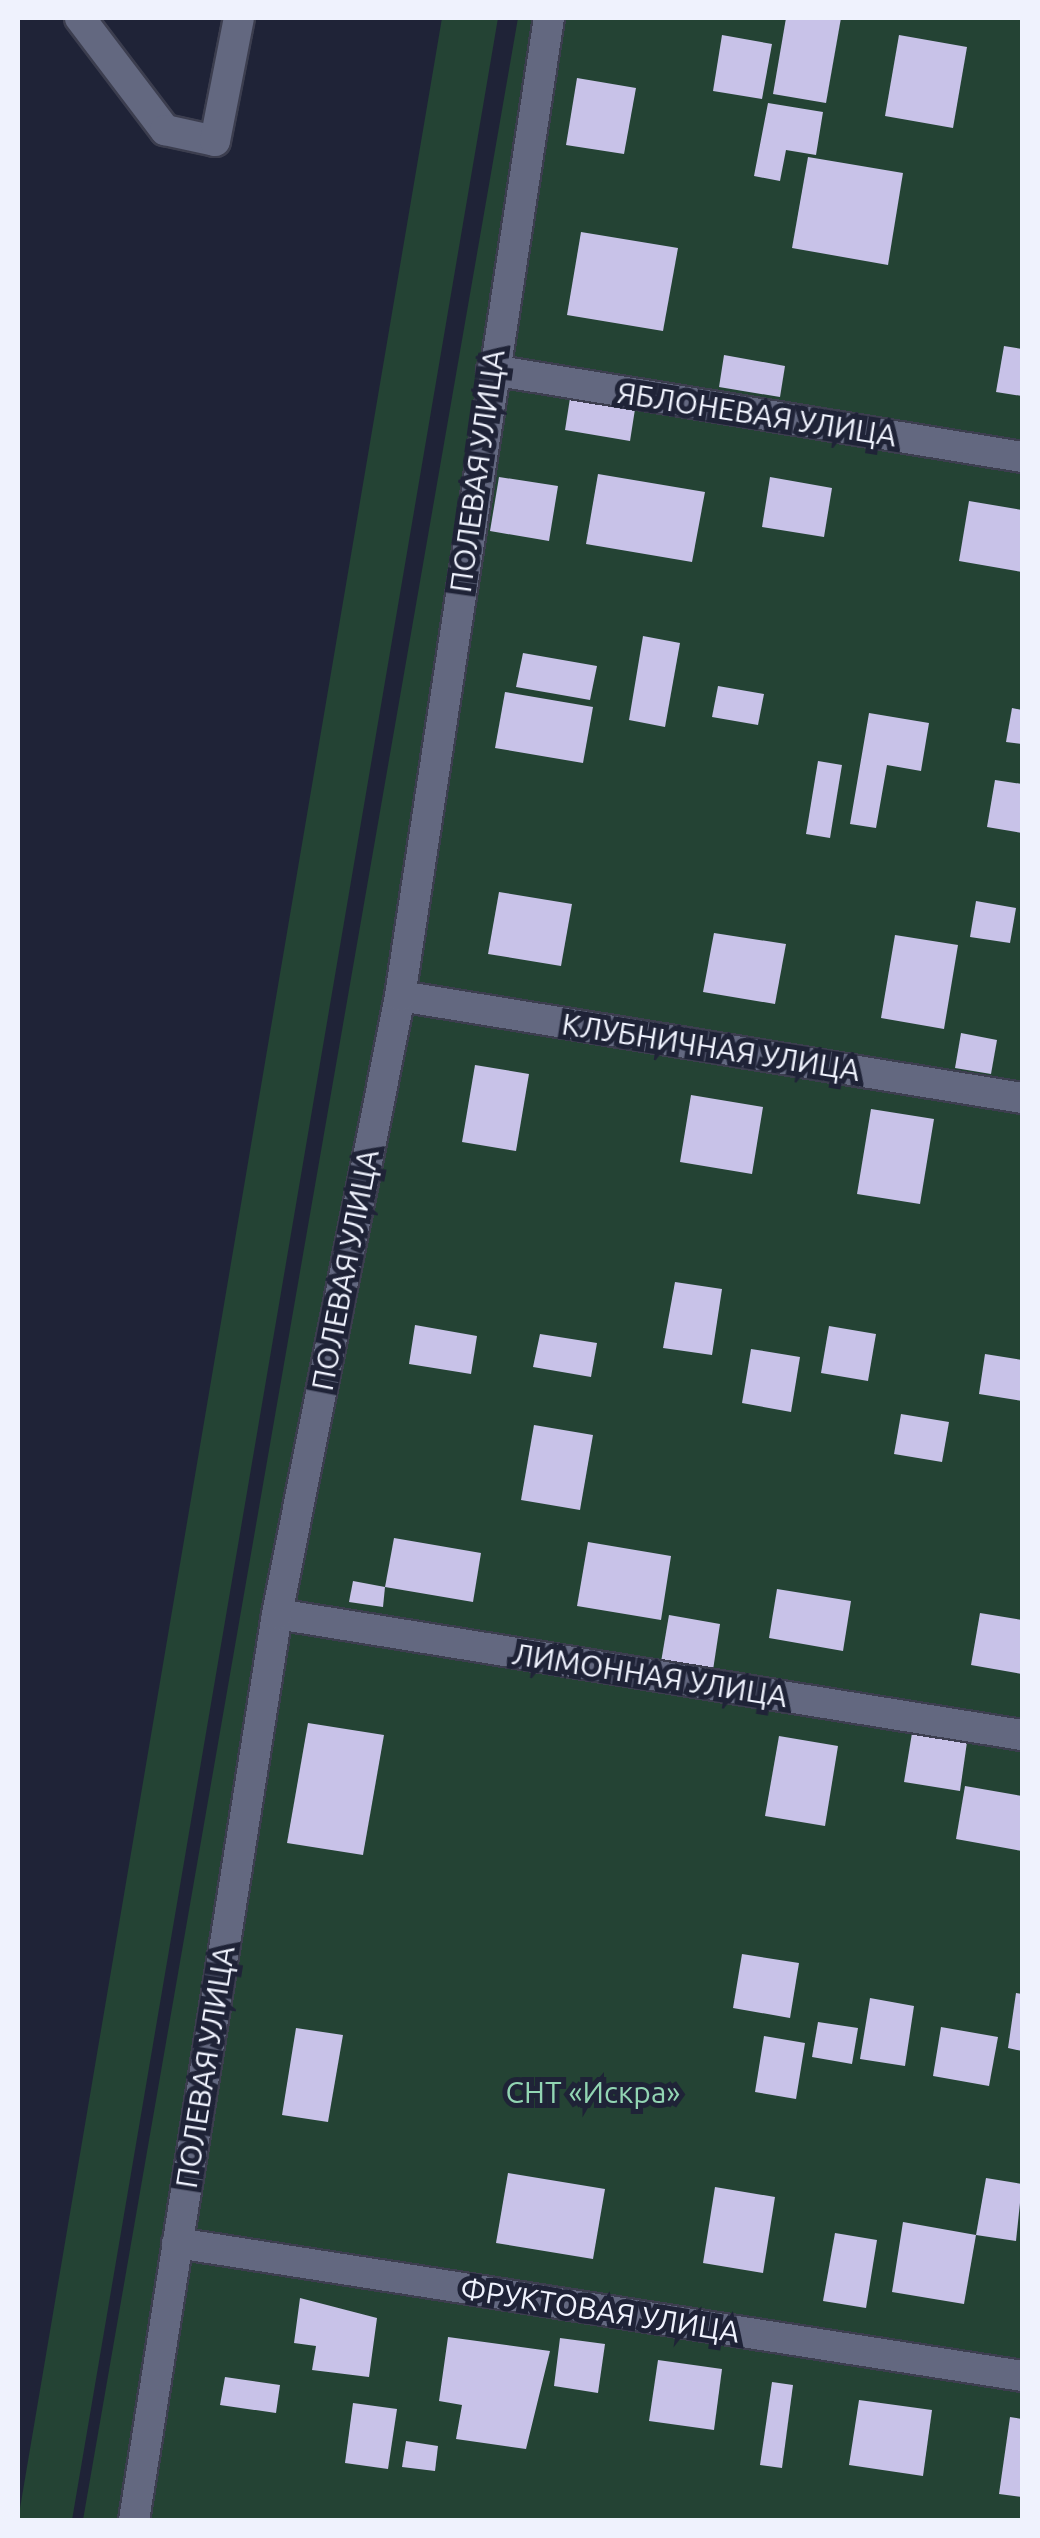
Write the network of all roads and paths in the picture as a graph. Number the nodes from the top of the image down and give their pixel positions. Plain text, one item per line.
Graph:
1 (80, 18) edge
2 (240, 18) edge
3 (548, 18) edge
4 (492, 370) junction
5 (1022, 457) edge
6 (400, 996) junction
7 (1022, 1098) edge
8 (276, 1614) junction
9 (1022, 1735) edge
10 (177, 2243) junction
11 (1022, 2376) edge
12 (134, 2520) edge

1 - 2 street
3 - 4 street, ПОЛЕВАЯ УЛИЦА
4 - 5 street, ЯБЛОНЕВАЯ УЛИЦА
4 - 6 street, ПОЛЕВАЯ УЛИЦА
6 - 7 street, КЛУБНИЧНАЯ УЛИЦА
6 - 8 street, ПОЛЕВАЯ УЛИЦА
8 - 9 street, ЛИМОННАЯ УЛИЦА
8 - 10 street, ПОЛЕВАЯ УЛИЦА
10 - 11 street, ФРУКТОВАЯ УЛИЦА
10 - 12 street, ПОЛЕВАЯ УЛИЦА

